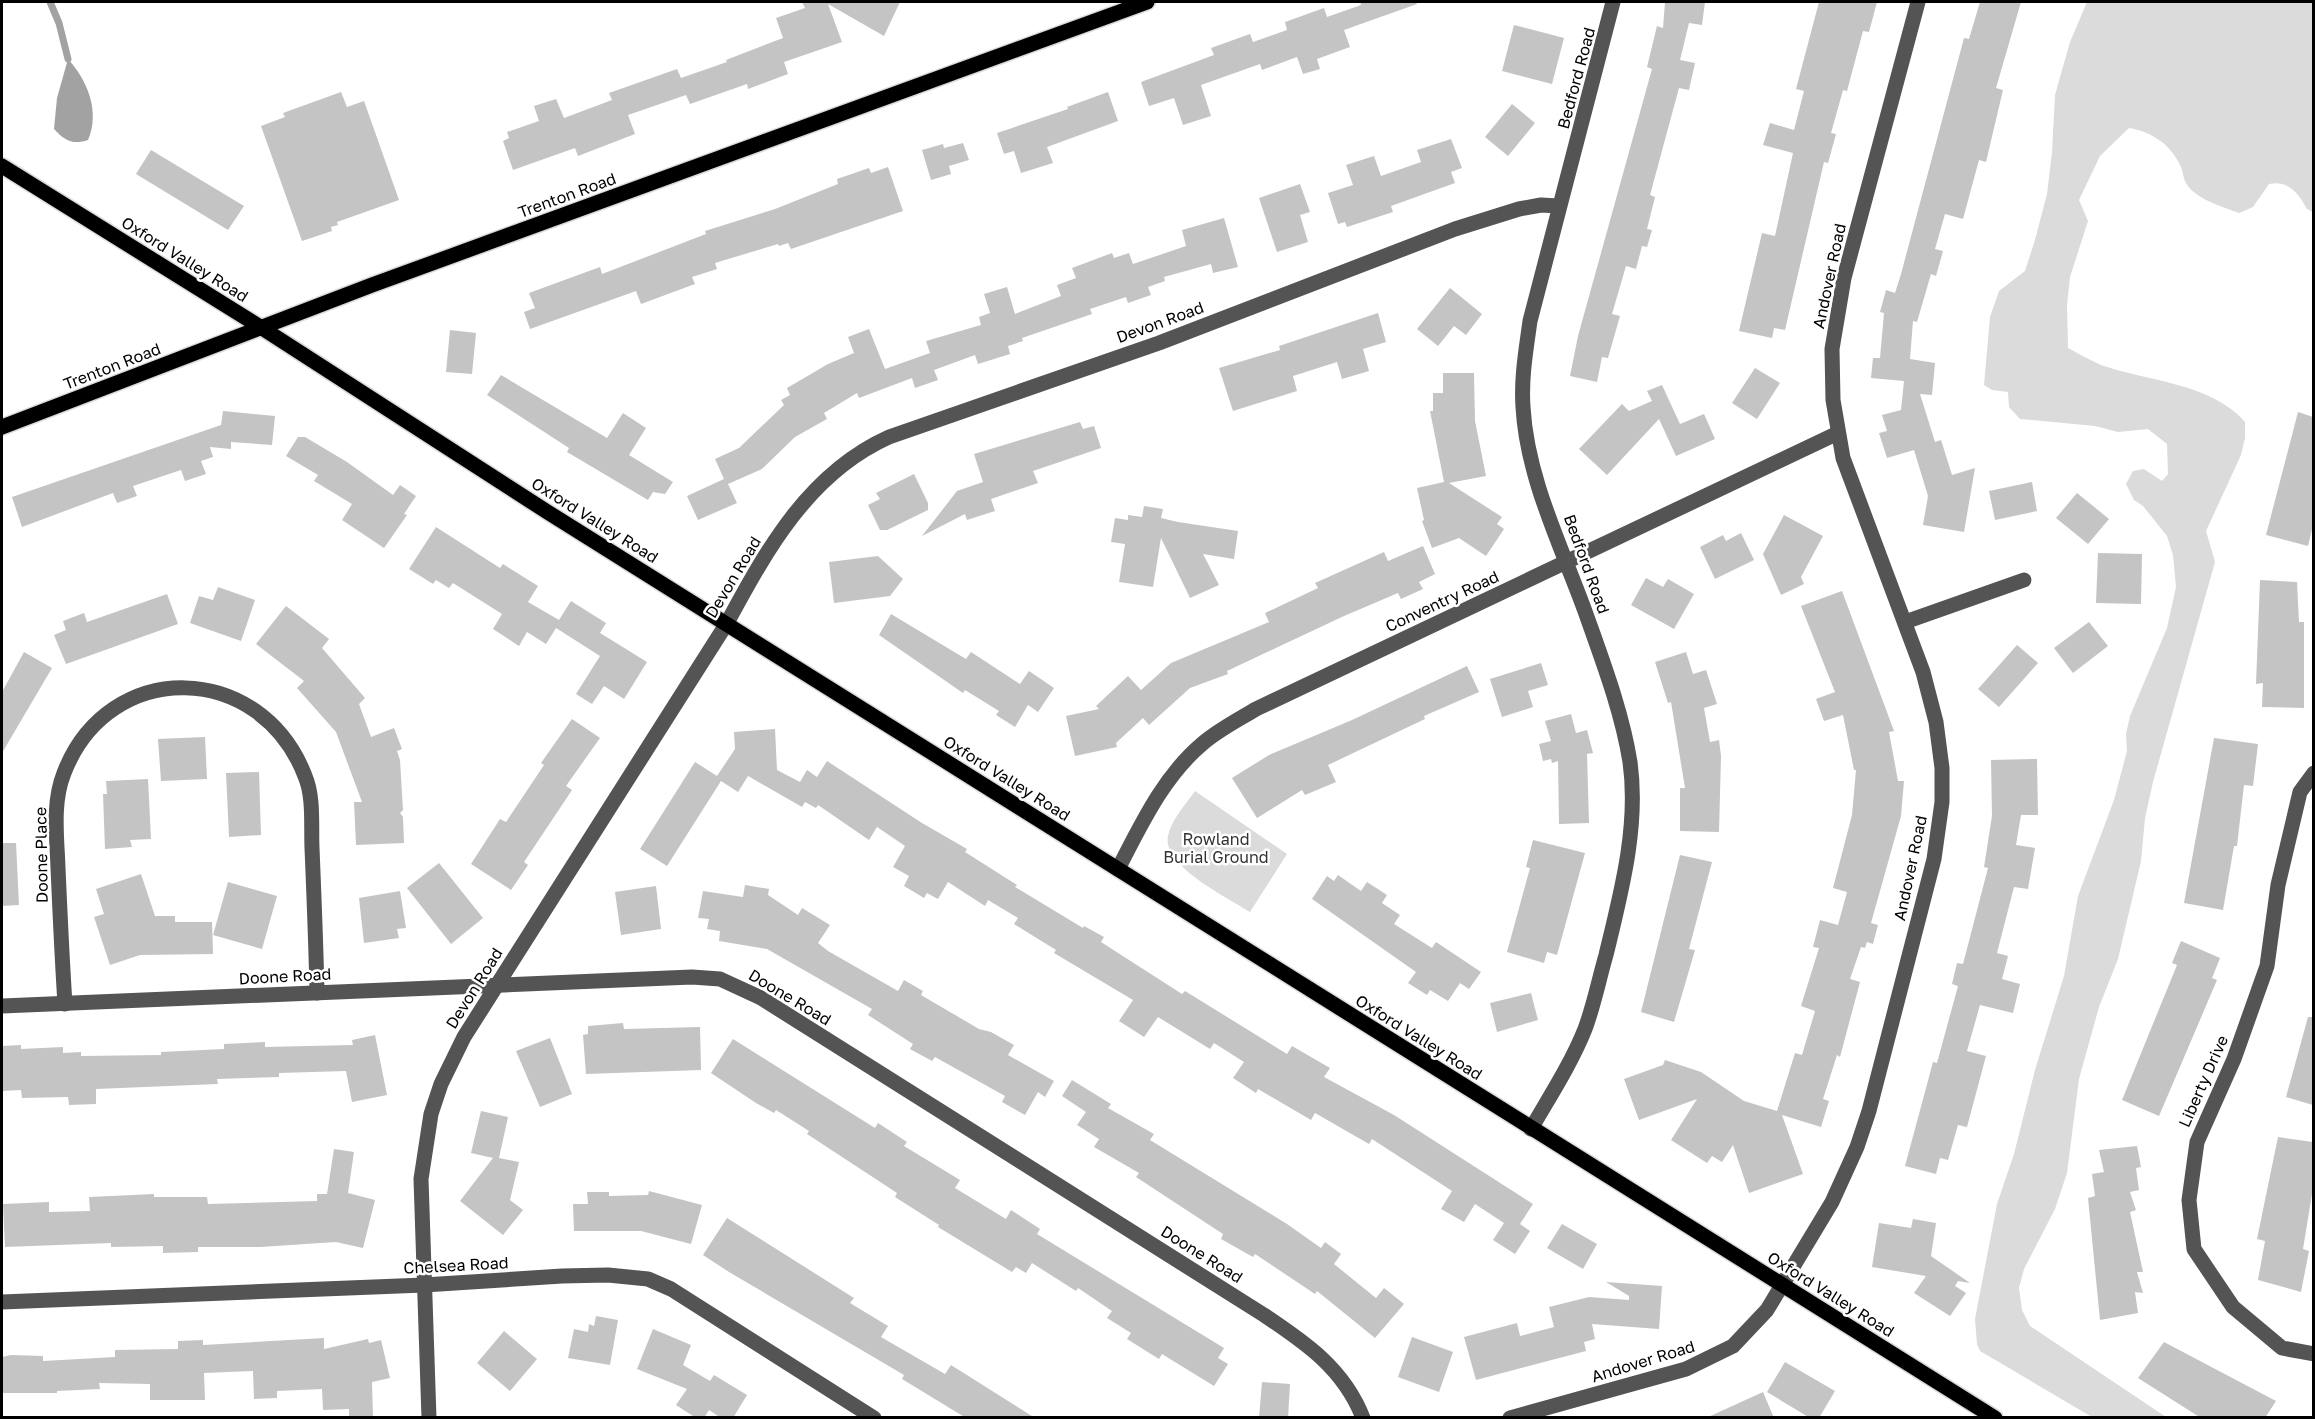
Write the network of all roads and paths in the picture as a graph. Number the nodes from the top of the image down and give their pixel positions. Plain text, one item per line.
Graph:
1 (1147, 2) edge
2 (1613, 2) edge
3 (1918, 2) edge
4 (2, 166) edge
5 (1559, 206) junction
6 (262, 328) junction
7 (2, 427) edge
8 (1838, 433) junction
9 (1567, 562) junction
10 (2024, 580) dead end
11 (1905, 622) junction
12 (727, 623) junction
13 (2313, 773) edge
14 (1118, 869) junction
15 (498, 985) junction
16 (317, 993) junction
17 (65, 1004) junction
18 (2, 1006) edge
19 (1531, 1129) junction
20 (424, 1285) junction
21 (1782, 1286) junction
22 (2, 1302) edge
23 (2313, 1354) edge
24 (852, 1412) edge
25 (429, 1418) edge
26 (874, 1418) edge
27 (1363, 1418) edge
28 (1510, 1418) edge
29 (1995, 1418) edge

1 - 6 main road, Trenton Road
2 - 5 street, Bedford Road
3 - 8 street, Andover Road
4 - 6 main road, Oxford Valley Road
5 - 9 street, Bedford Road
5 - 12 street, Devon Road
6 - 7 main road, Trenton Road
6 - 12 main road, Oxford Valley Road
8 - 9 street, Conventry Road
8 - 11 street, Andover Road
9 - 14 street, Conventry Road
9 - 19 street, Bedford Road
10 - 11 street
11 - 21 street, Andover Road
12 - 14 main road, Oxford Valley Road
12 - 15 street, Devon Road
13 - 23 street, Liberty Drive
14 - 19 main road, Oxford Valley Road
15 - 16 street, Doone Road
15 - 20 street, Devon Road
15 - 27 street, Doone Road
16 - 17 street, Doone Road
16 - 17 street, Doone Place
17 - 18 street, Doone Road
19 - 21 main road, Oxford Valley Road
20 - 22 street, Chelsea Road
20 - 24 street, Chelsea Road
20 - 25 street, Devon Road
21 - 28 street, Andover Road
21 - 29 main road, Oxford Valley Road
24 - 26 street, Chelsea Road

